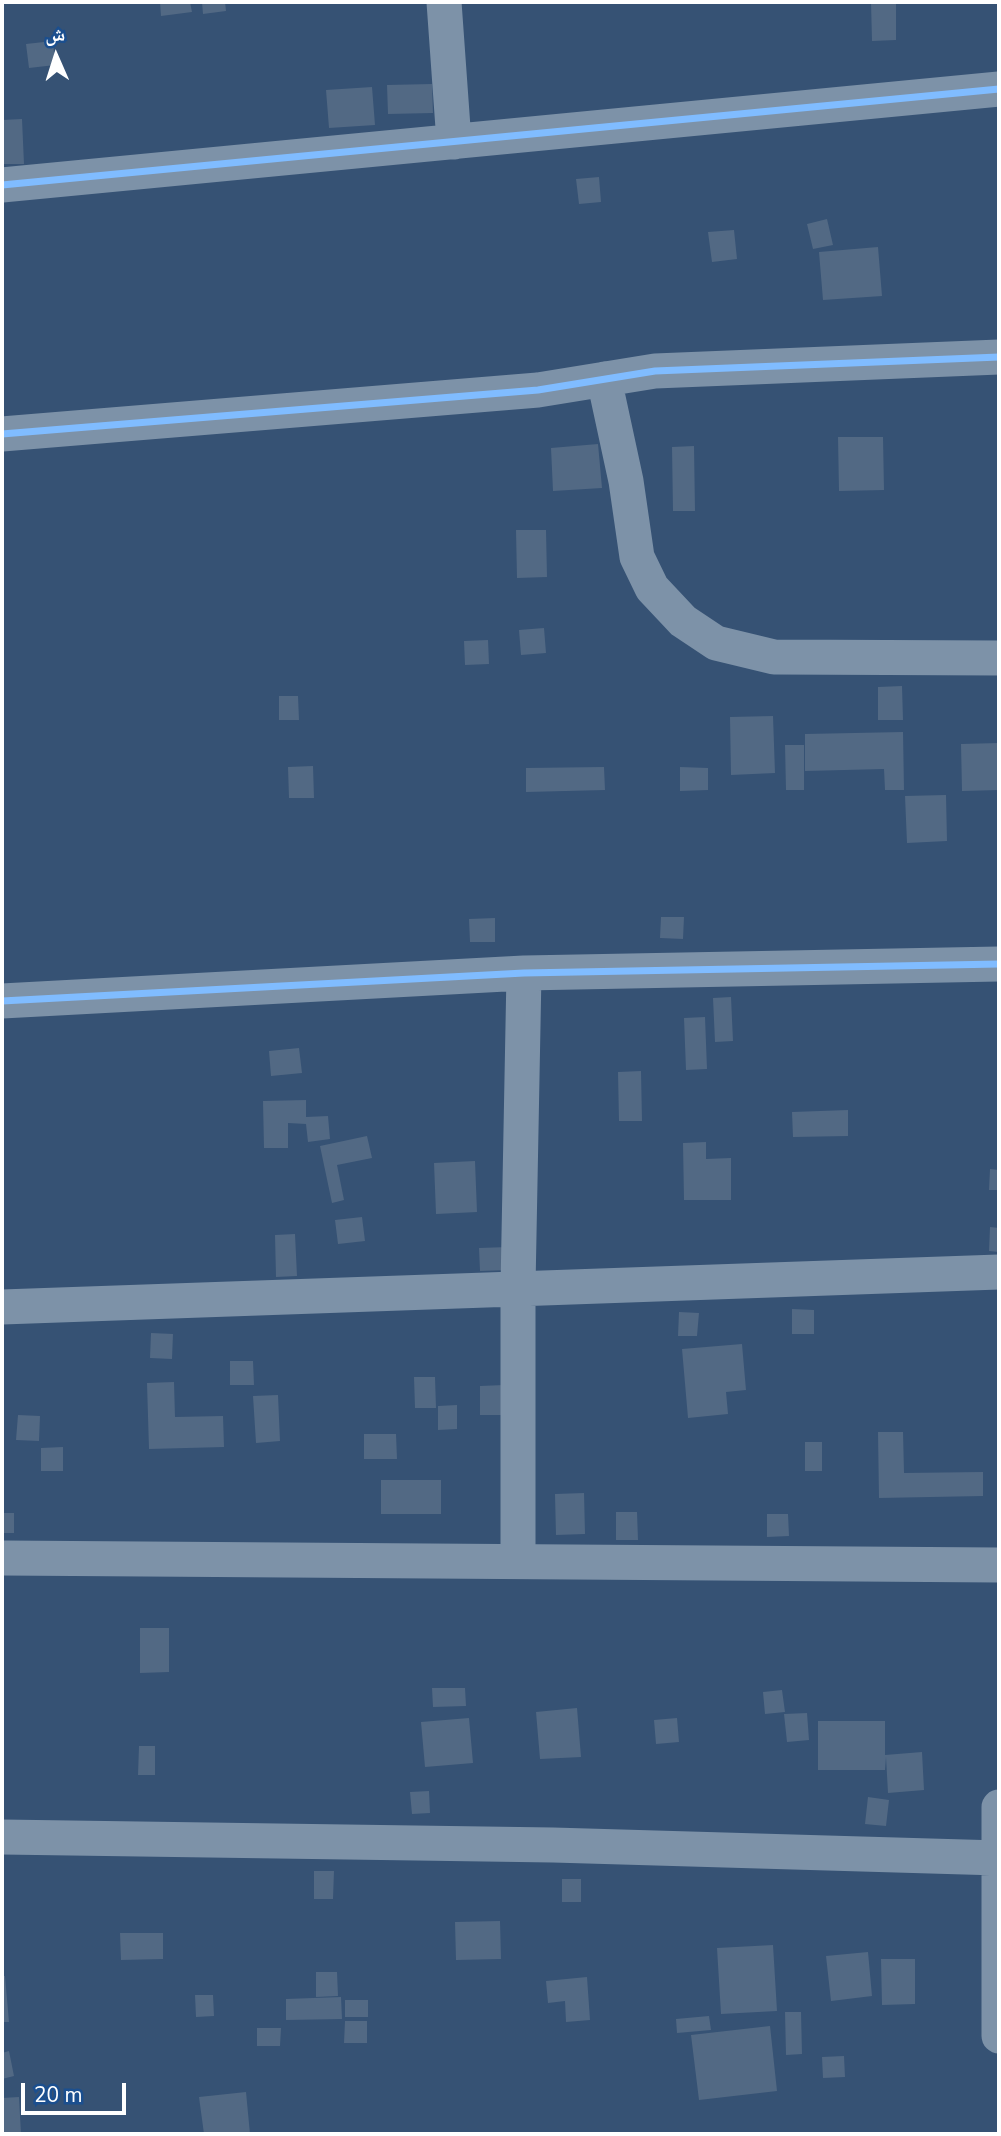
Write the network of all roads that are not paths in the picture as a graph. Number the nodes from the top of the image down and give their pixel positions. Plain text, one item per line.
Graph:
1 (444, 2) edge
2 (999, 89) edge
3 (454, 142) junction
4 (2, 185) edge
5 (999, 357) edge
6 (604, 379) junction
7 (2, 434) edge
8 (999, 658) edge
9 (999, 964) edge
10 (524, 973) junction
11 (2, 1001) edge
12 (999, 1272) edge
13 (518, 1287) junction
14 (2, 1307) edge
15 (2, 1558) edge
16 (518, 1560) junction
17 (999, 1565) edge
18 (999, 1807) edge
19 (2, 1838) edge
20 (999, 1858) edge
21 (999, 2036) edge

1 - 3 street
2 - 3 street
3 - 4 street
5 - 6 street
6 - 7 street
6 - 8 street
9 - 10 street
10 - 11 street
10 - 13 street
12 - 13 street
13 - 14 street
13 - 16 street
15 - 16 street
16 - 17 street
18 - 20 street
19 - 20 street
20 - 21 street

